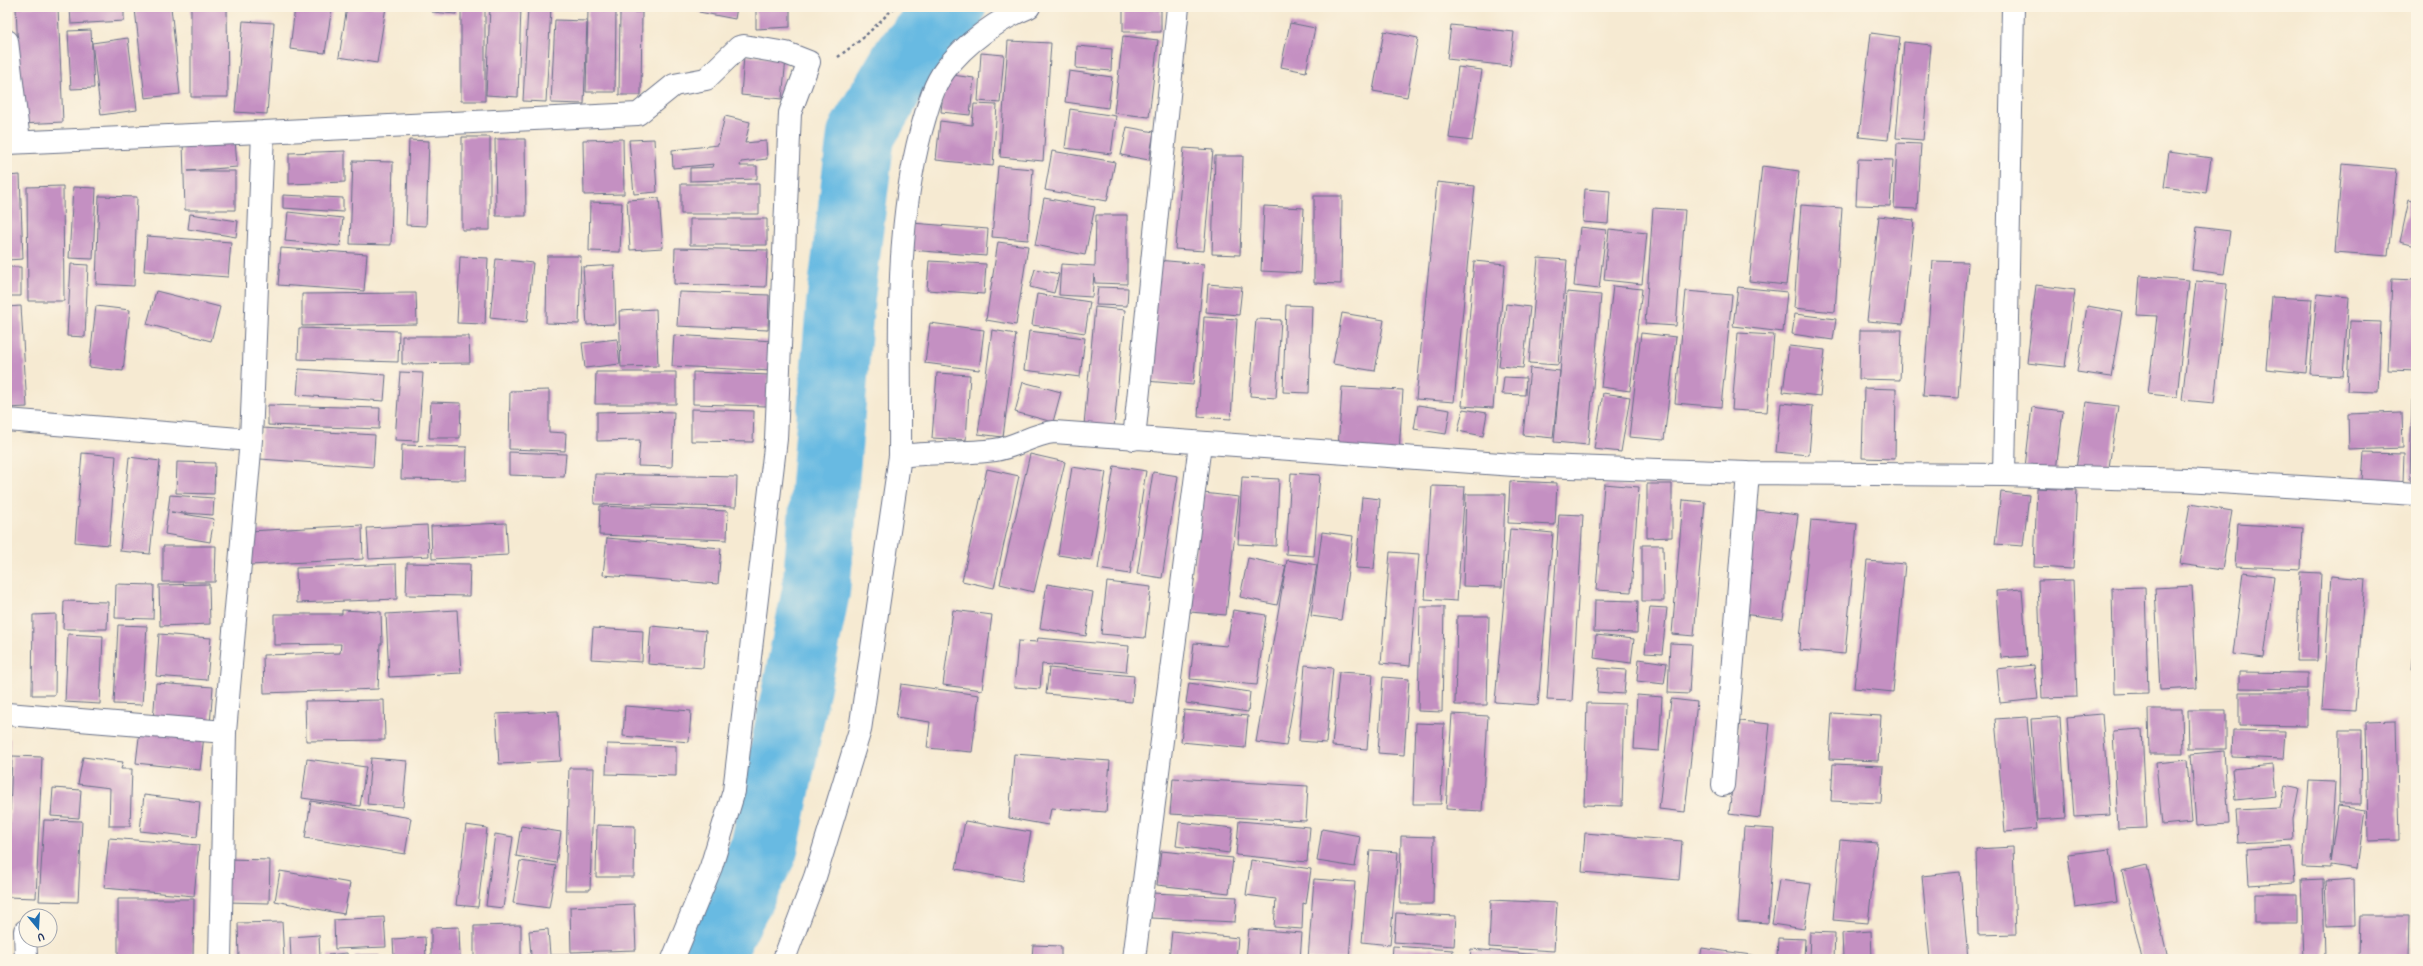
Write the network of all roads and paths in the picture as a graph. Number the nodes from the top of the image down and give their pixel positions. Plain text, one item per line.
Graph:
1 (895, 7) edge
2 (1029, 7) edge
3 (1178, 7) edge
4 (2013, 7) edge
5 (7, 41) edge
6 (809, 62) junction
7 (263, 132) junction
8 (13, 142) edge
9 (7, 420) edge
10 (1134, 438) junction
11 (251, 440) junction
12 (1200, 444) junction
13 (900, 456) junction
14 (1748, 473) junction
15 (2004, 475) junction
16 (2416, 494) edge
17 (7, 714) edge
18 (225, 732) junction
19 (1723, 784) dead end
20 (26, 948) edge
21 (26, 959) edge
22 (220, 959) edge
23 (673, 959) edge
24 (784, 959) edge
25 (1134, 959) edge

1 - 6 path
2 - 13 street
3 - 10 street
4 - 15 street
5 - 8 street
6 - 7 street
6 - 23 street
7 - 8 street
7 - 11 street
9 - 11 street
10 - 12 street
10 - 13 street
11 - 18 street
12 - 14 street
12 - 25 street
13 - 24 street
14 - 15 street
14 - 19 street
15 - 16 street
17 - 18 street
18 - 22 street
20 - 21 street

